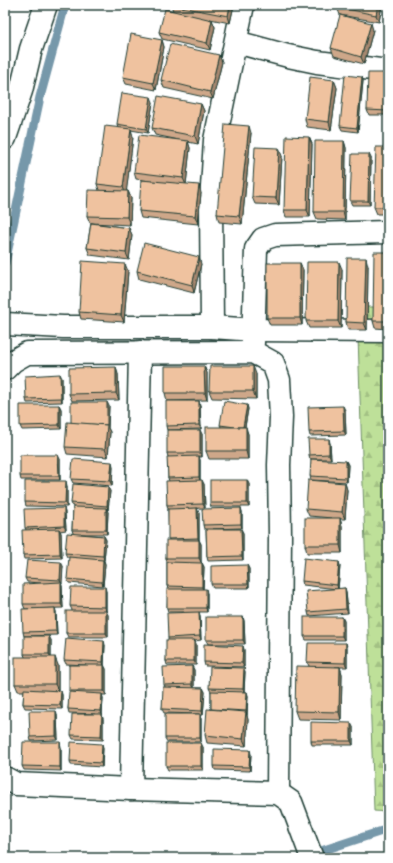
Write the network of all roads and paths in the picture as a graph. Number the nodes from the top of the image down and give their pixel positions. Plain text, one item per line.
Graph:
1 (46, 5) edge
2 (243, 5) edge
3 (236, 42) junction
4 (388, 71) edge
5 (13, 90) edge
6 (5, 138) edge
7 (388, 232) edge
8 (7, 324) edge
9 (212, 327) junction
10 (254, 330) junction
11 (388, 331) edge
12 (140, 352) junction
13 (253, 352) junction
14 (5, 369) edge
15 (5, 778) edge
16 (132, 789) junction
17 (285, 797) junction
18 (312, 858) edge

1 - 5 street
2 - 3 street
3 - 4 street
3 - 9 street
5 - 6 street
7 - 10 street
8 - 9 street
9 - 10 street
10 - 11 street
10 - 13 street
12 - 13 street
12 - 14 street
12 - 16 street
13 - 17 street
15 - 16 street
16 - 17 street
17 - 18 street

